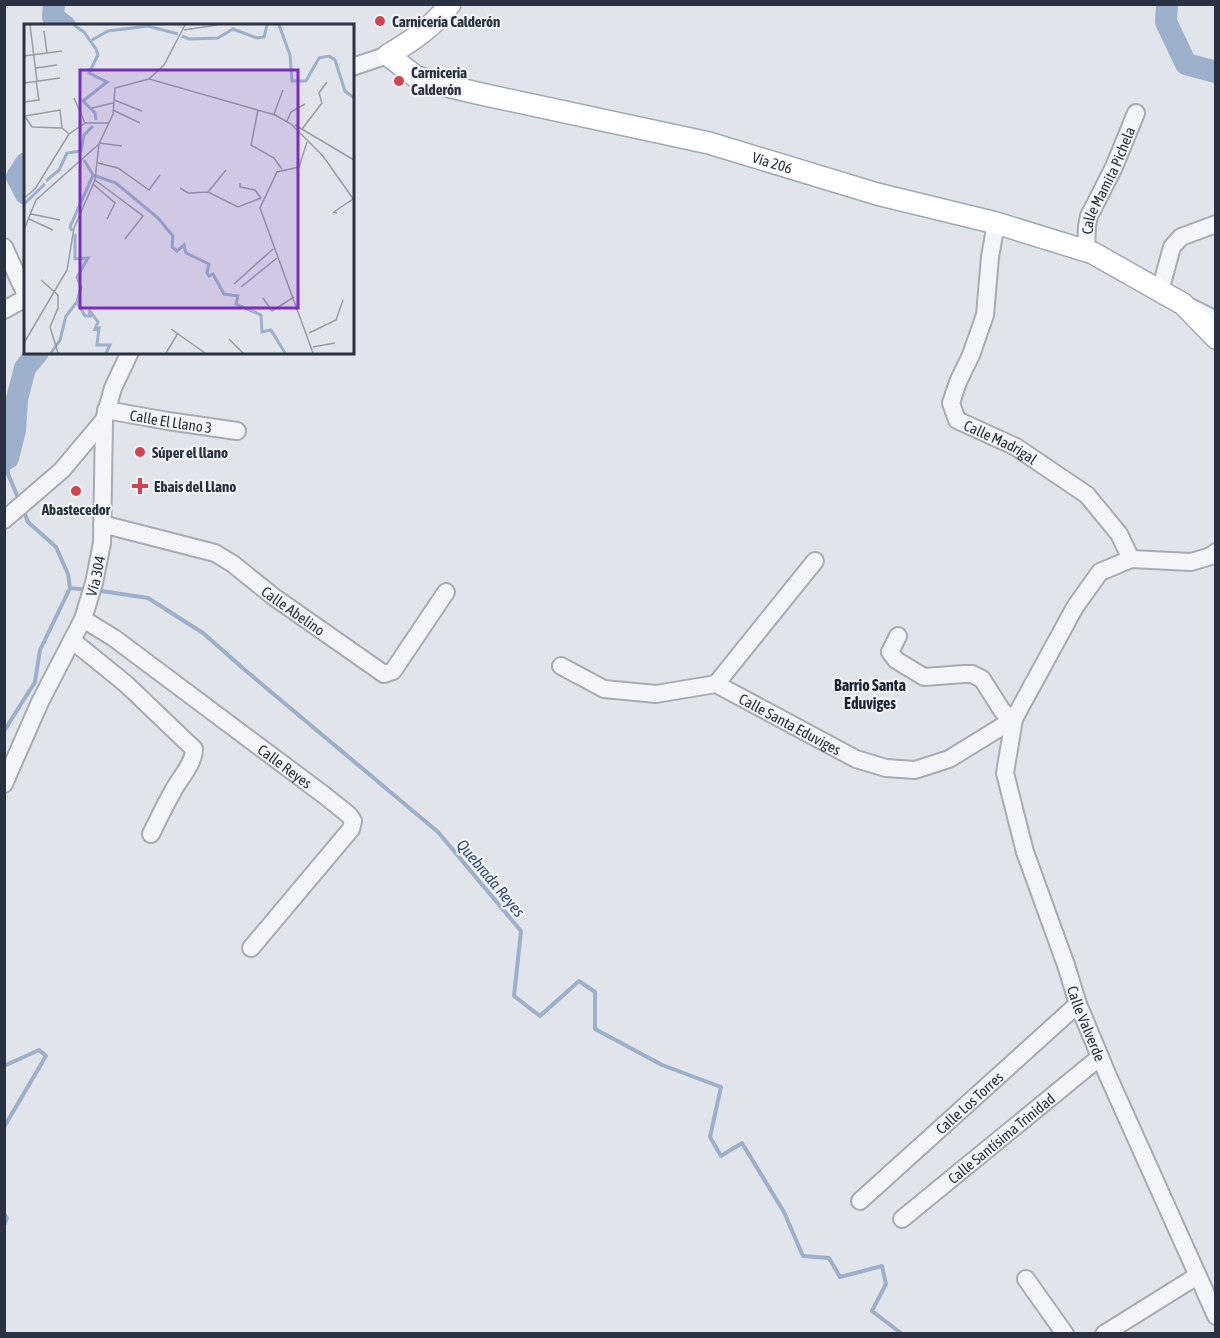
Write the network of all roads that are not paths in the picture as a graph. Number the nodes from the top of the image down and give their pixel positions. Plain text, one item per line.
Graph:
1 (450, 4) edge
2 (388, 55) junction
3 (354, 66) edge
4 (1136, 112) dead end
5 (996, 223) junction
6 (1215, 224) edge
7 (4, 247) edge
8 (1086, 251) junction
9 (1160, 291) junction
10 (24, 292) edge
11 (24, 298) edge
12 (1183, 304) junction
13 (4, 310) edge
14 (1215, 320) edge
15 (1215, 338) edge
16 (129, 354) edge
17 (105, 415) junction
18 (237, 431) dead end
19 (4, 520) edge
20 (102, 524) junction
21 (1215, 552) edge
22 (1131, 559) junction
23 (815, 561) dead end
24 (446, 592) dead end
25 (83, 619) junction
26 (898, 636) dead end
27 (73, 641) junction
28 (561, 666) dead end
29 (716, 684) junction
30 (1014, 719) junction
31 (4, 784) edge
32 (151, 834) dead end
33 (251, 948) dead end
34 (1078, 1004) junction
35 (1100, 1057) junction
36 (860, 1201) dead end
37 (902, 1219) dead end
38 (1197, 1276) junction
39 (1026, 1279) dead end
40 (1215, 1316) edge
41 (1065, 1334) edge
42 (1104, 1334) edge

1 - 2 main road
2 - 3 street
2 - 5 main road, Vía 206
4 - 8 street, Calle Mamita Pichela
5 - 8 main road, Vía 206
5 - 22 street, Calle Madrigal
6 - 9 street
7 - 10 street
8 - 9 main road, Vía 206
9 - 12 main road, Vía 206
11 - 13 street
12 - 14 street
12 - 15 main road, Vía 206
16 - 17 street, Vía 304
17 - 18 street, Calle El Llano 3
17 - 19 street
17 - 20 street, Vía 304
20 - 24 street, Calle Abelino
20 - 25 street, Vía 304
21 - 22 street, Calle Valverde
22 - 30 street, Calle Valverde
23 - 29 street
25 - 27 street, Vía 304
25 - 33 street, Calle Reyes
26 - 30 street
27 - 31 street, Vía 304
27 - 32 street
28 - 29 street
29 - 30 street, Calle Santa Eduviges
30 - 34 street, Calle Valverde
34 - 35 street, Calle Valverde
34 - 36 street, Calle Los Torres
35 - 37 street, Calle Santísima Trinidad
35 - 38 street, Calle Valverde
38 - 40 street, Calle Valverde
38 - 42 street
39 - 41 street

